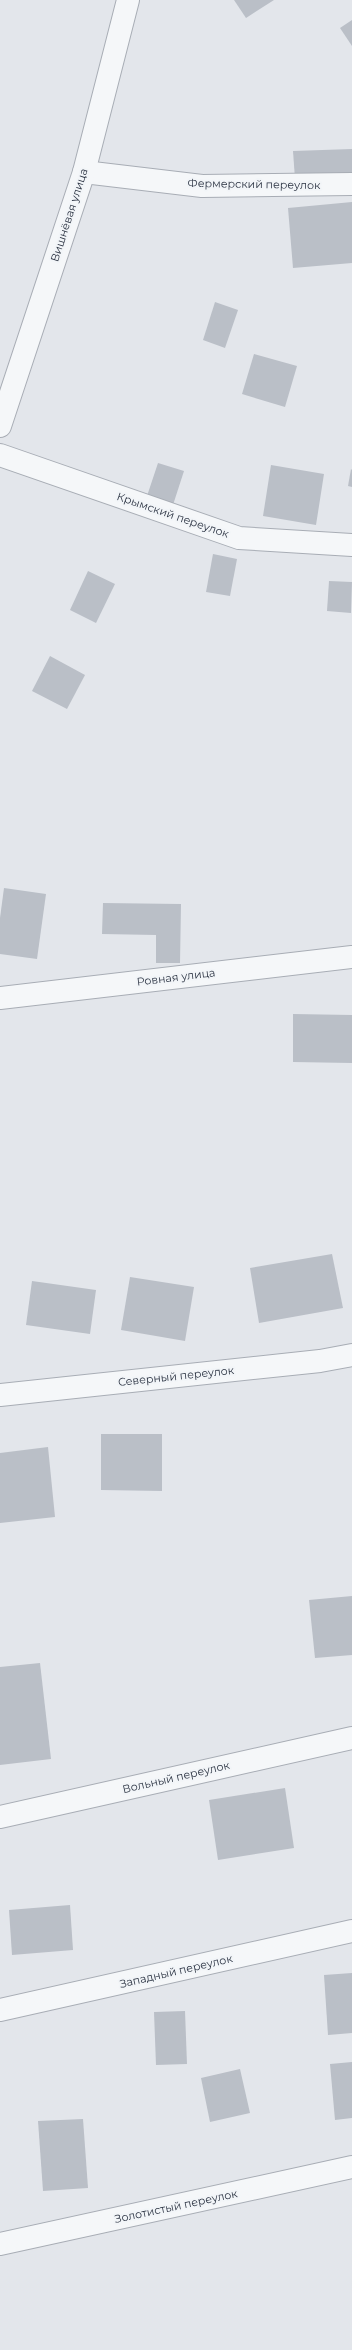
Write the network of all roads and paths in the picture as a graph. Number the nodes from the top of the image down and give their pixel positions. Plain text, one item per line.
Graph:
1 (128, 0) edge
2 (84, 172) junction
3 (352, 184) edge
4 (0, 426) edge
5 (0, 454) edge
6 (352, 545) edge
7 (352, 957) edge
8 (0, 998) edge
9 (352, 1355) edge
10 (0, 1395) edge
11 (352, 1738) edge
12 (0, 1817) edge
13 (352, 1931) edge
14 (0, 2010) edge
15 (352, 2167) edge
16 (0, 2244) edge

1 - 2 street, Вишнёвая улица
2 - 3 street, Фермерский переулок
2 - 4 street, Вишнёвая улица
5 - 6 street, Крымский переулок
7 - 8 street, Ровная улица
9 - 10 street, Северный переулок
11 - 12 street, Вольный переулок
13 - 14 street, Западный переулок
15 - 16 street, Золотистый переулок

